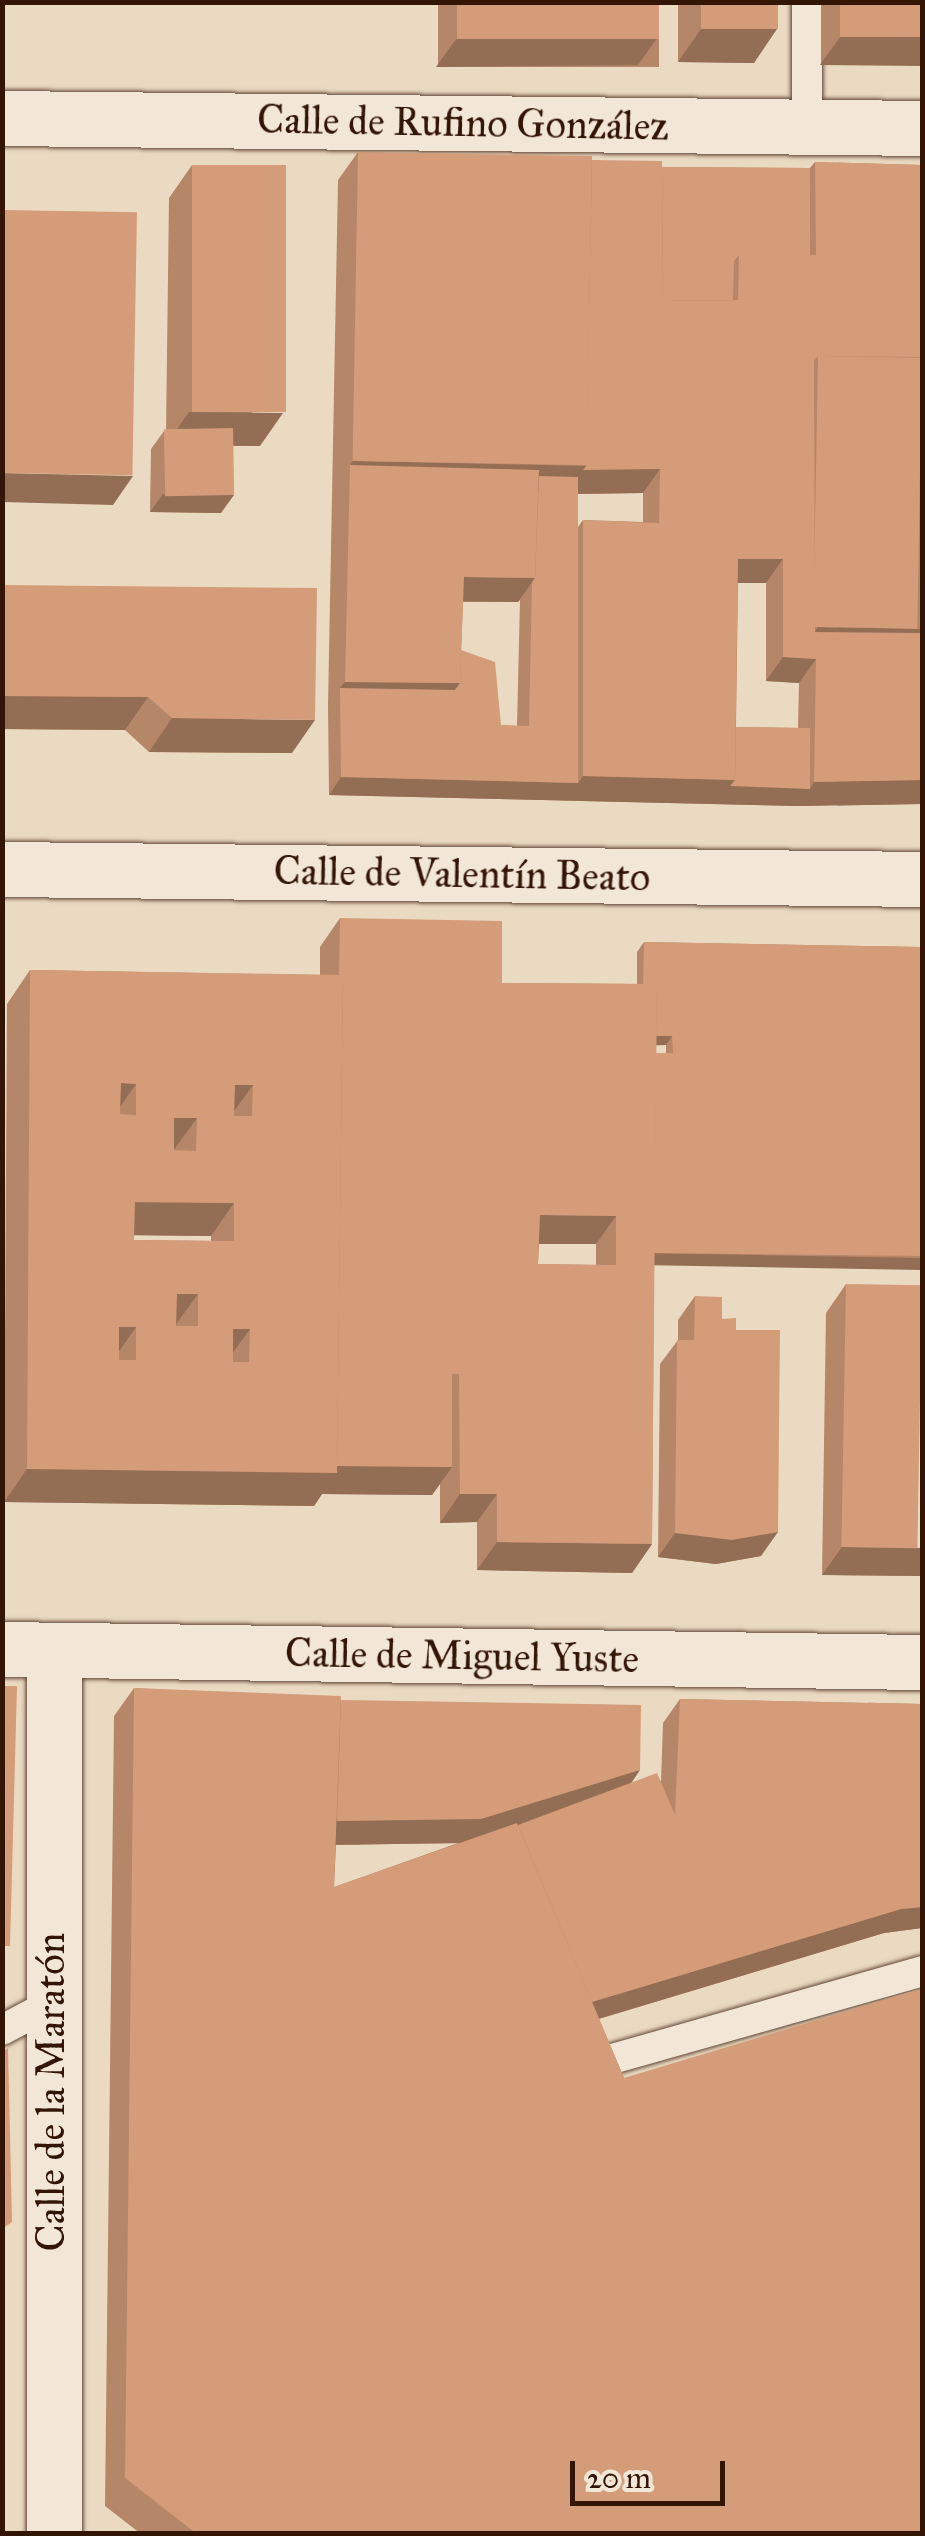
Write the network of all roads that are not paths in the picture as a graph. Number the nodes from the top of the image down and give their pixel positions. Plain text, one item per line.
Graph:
1 (807, 2) edge
2 (2, 118) edge
3 (807, 126) junction
4 (922, 128) edge
5 (2, 869) edge
6 (922, 879) edge
7 (28, 1650) edge
8 (922, 1662) edge
9 (922, 1971) edge
10 (26, 2017) edge
11 (612, 2059) edge
12 (54, 2534) edge

1 - 3 lane
2 - 3 street, Calle de Rufino González
3 - 4 street, Calle de Rufino González
5 - 6 street, Calle de Valentín Beato
7 - 8 street, Calle de Miguel Yuste
7 - 10 street, Calle de la Maratón
9 - 11 lane
10 - 12 street, Calle de la Maratón

